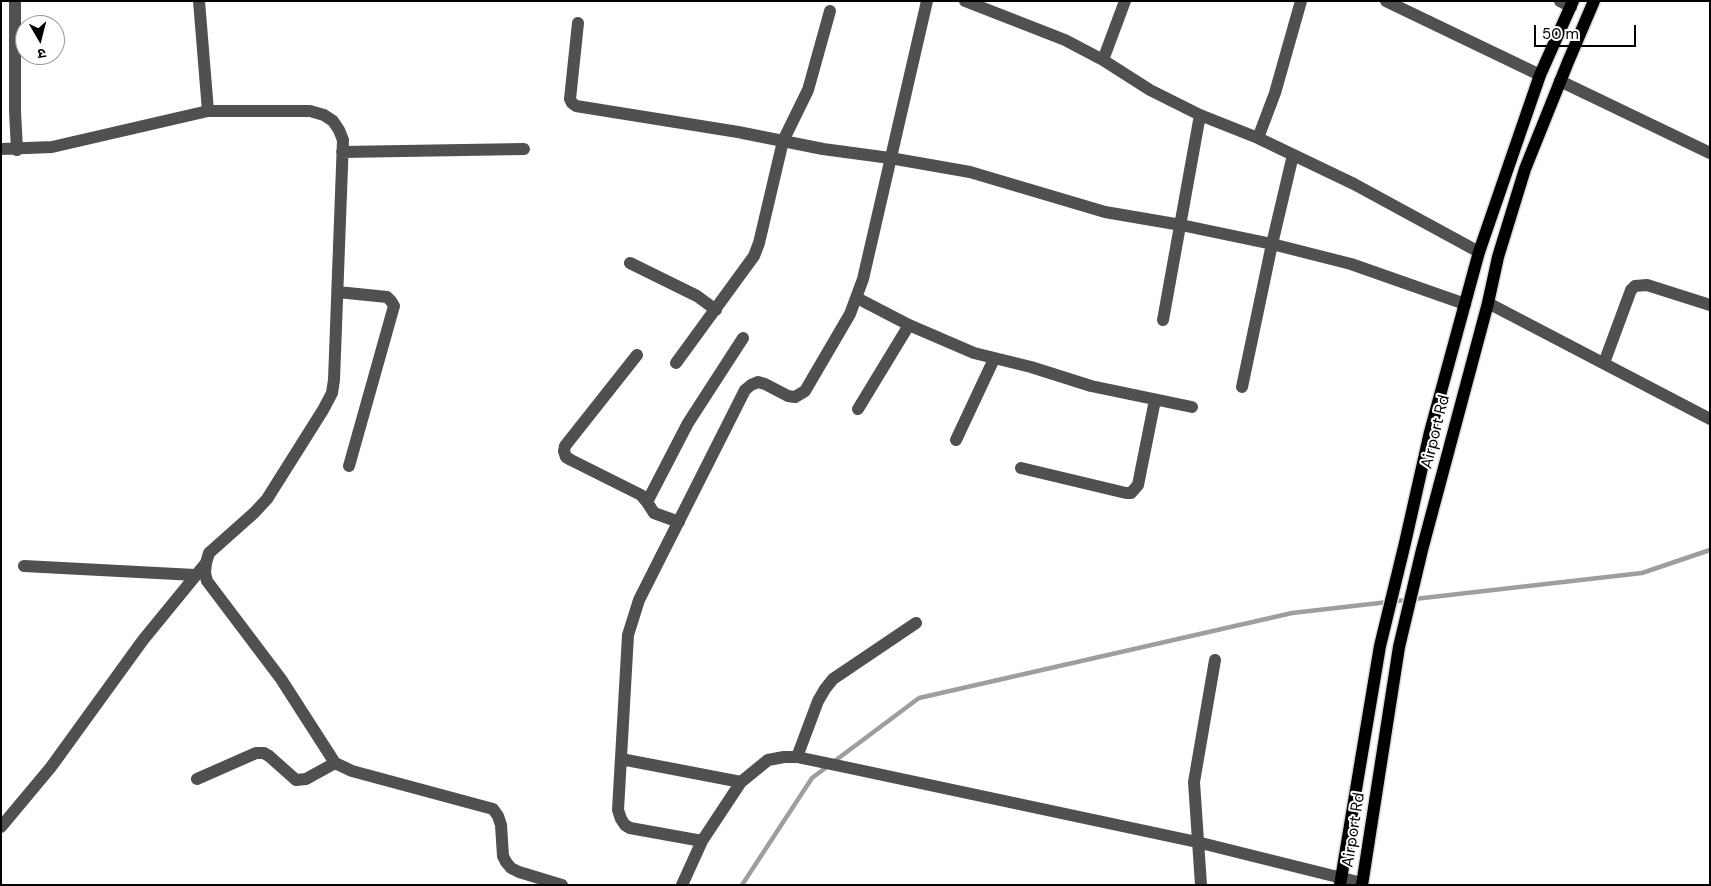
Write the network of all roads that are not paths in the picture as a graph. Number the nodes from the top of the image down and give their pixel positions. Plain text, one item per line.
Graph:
1 (15, 1) edge
2 (199, 1) edge
3 (927, 1) edge
4 (965, 1) edge
5 (1125, 1) edge
6 (1302, 1) edge
7 (1386, 1) edge
8 (1594, 1) edge
9 (1568, 3) edge
10 (830, 11) dead end
11 (578, 23) dead end
12 (1102, 60) junction
13 (1540, 75) junction
14 (1560, 81) junction
15 (208, 111) junction
16 (1200, 115) junction
17 (1258, 138) junction
18 (783, 140) junction
19 (1, 149) edge
20 (524, 149) dead end
21 (17, 150) junction
22 (342, 152) junction
23 (1710, 153) edge
24 (1293, 155) junction
25 (890, 158) junction
26 (1181, 225) junction
27 (1272, 244) junction
28 (1478, 252) junction
29 (630, 263) dead end
30 (338, 292) junction
31 (857, 298) junction
32 (1488, 302) junction
33 (1465, 304) junction
34 (1710, 306) edge
35 (716, 310) junction
36 (1164, 320) dead end
37 (909, 325) junction
38 (743, 338) dead end
39 (637, 355) dead end
40 (994, 359) junction
41 (676, 363) dead end
42 (1604, 363) junction
43 (1242, 387) dead end
44 (1155, 400) junction
45 (1192, 407) dead end
46 (858, 409) dead end
47 (1710, 419) edge
48 (956, 440) dead end
49 (349, 466) dead end
50 (1021, 468) dead end
51 (647, 502) junction
52 (679, 522) junction
53 (206, 563) junction
54 (24, 566) dead end
55 (195, 575) junction
56 (916, 623) dead end
57 (1215, 660) dead end
58 (797, 757) junction
59 (621, 759) junction
60 (335, 763) junction
61 (198, 779) dead end
62 (741, 782) junction
63 (6, 813) edge
64 (1, 827) edge
65 (702, 841) junction
66 (1197, 842) junction
67 (1341, 881) edge
68 (1362, 884) edge
69 (562, 885) edge
70 (682, 885) edge
71 (1201, 885) edge

1 - 21 street
2 - 15 street
3 - 25 street
4 - 12 street
5 - 12 street
6 - 17 street
7 - 13 street
8 - 14 main road, Airport Rd
9 - 13 main road
10 - 18 street
11 - 18 street
12 - 16 street
13 - 28 main road
14 - 23 street
14 - 32 main road, Airport Rd
15 - 21 street
15 - 22 street
16 - 17 street
16 - 26 street
17 - 24 street
18 - 25 street
18 - 35 street
19 - 21 street
20 - 22 street
22 - 30 street
24 - 27 street
24 - 28 street
25 - 26 street
25 - 31 street
26 - 27 street
26 - 36 street
27 - 33 street
27 - 43 street
28 - 33 main road
29 - 35 street
30 - 49 street
30 - 53 street
31 - 37 street
31 - 52 street
32 - 42 street
32 - 68 main road, Airport Rd
33 - 67 main road
34 - 42 street
35 - 41 street
37 - 40 street
37 - 46 street
38 - 51 street
39 - 51 street
40 - 44 street
40 - 48 street
42 - 47 street
44 - 45 street
44 - 50 street
51 - 52 street
52 - 59 street
53 - 55 street
53 - 60 street
54 - 55 street
55 - 63 street
56 - 58 street
57 - 66 street
58 - 62 street
58 - 66 street
59 - 62 street
59 - 65 street
60 - 61 street
60 - 69 street
62 - 65 street
63 - 64 street
65 - 70 street
66 - 67 street
66 - 71 street
67 - 68 street

